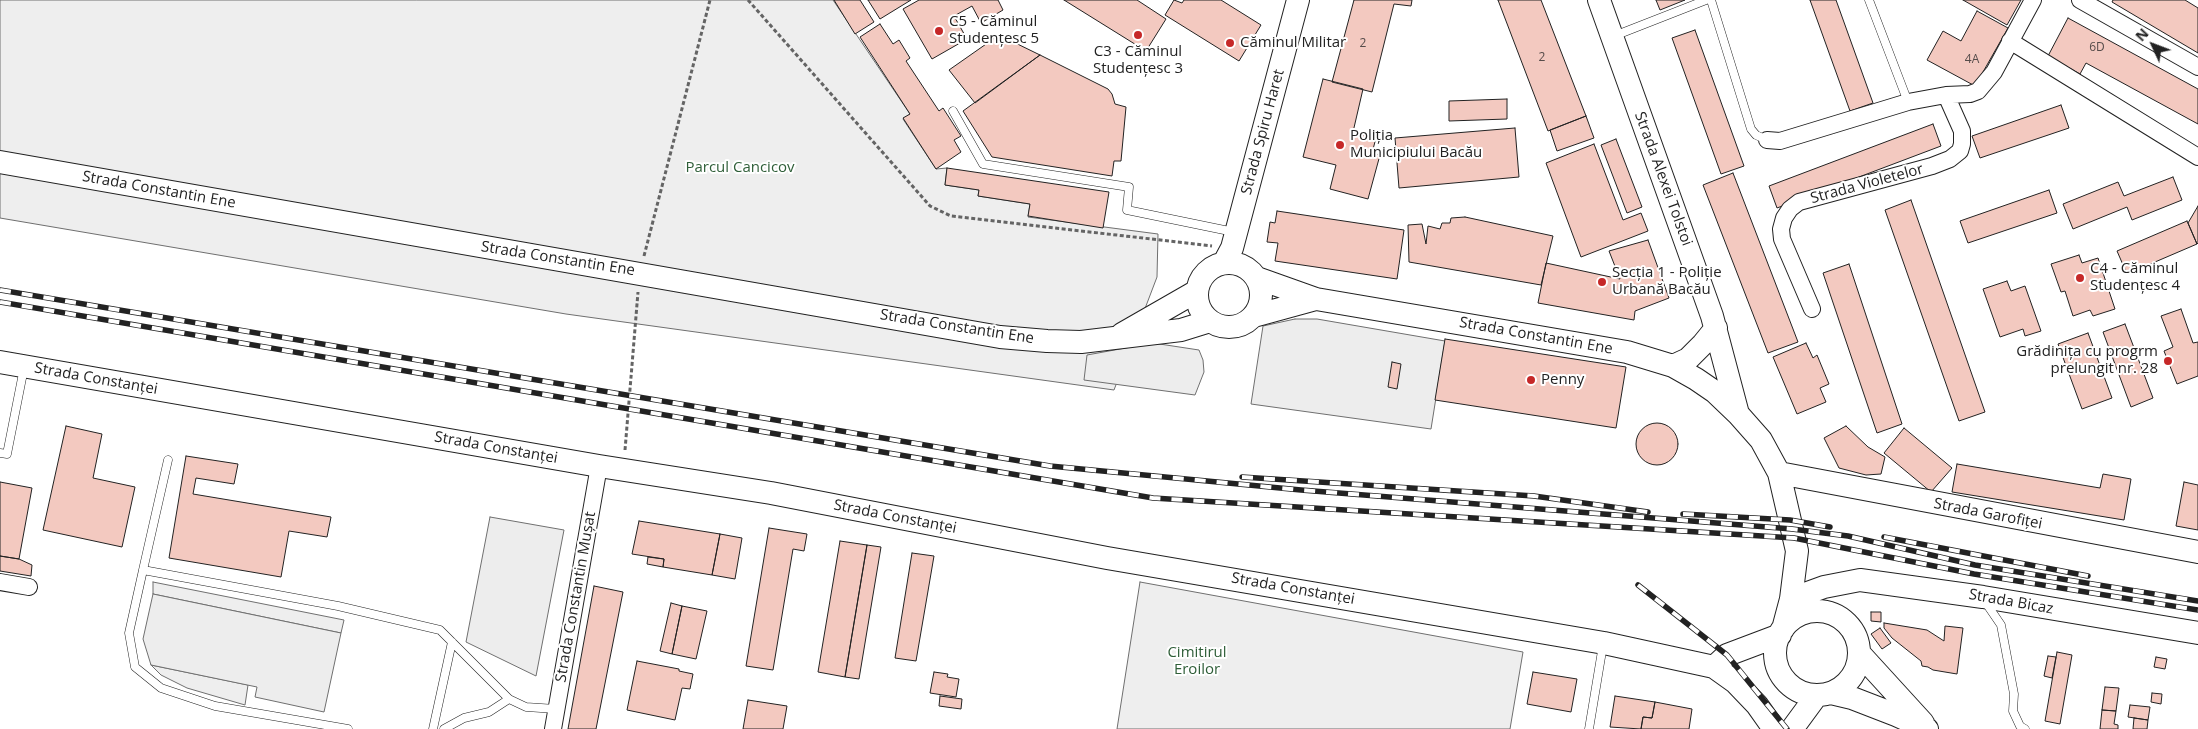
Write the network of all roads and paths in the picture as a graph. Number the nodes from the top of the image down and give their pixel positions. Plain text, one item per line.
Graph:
1 (710, 0) edge
2 (748, 0) edge
3 (1298, 0) edge
4 (1599, 0) edge
5 (1706, 0) edge
6 (1711, 0) edge
7 (1869, 0) edge
8 (2033, 0) edge
9 (2080, 0) edge
10 (1612, 36) junction
11 (2010, 41) junction
12 (2198, 67) edge
13 (1946, 95) junction
14 (1908, 102) junction
15 (953, 111) dead end
16 (1767, 140) joint
17 (2198, 157) edge
18 (0, 162) edge
19 (1231, 248) junction
20 (640, 273) junction
21 (1257, 278) junction
22 (1197, 291) junction
23 (1316, 299) junction
24 (1812, 309) dead end
25 (1254, 316) junction
26 (1210, 321) junction
27 (1716, 328) junction
28 (1116, 336) junction
29 (0, 362) edge
30 (24, 366) junction
31 (1673, 366) junction
32 (1738, 414) junction
33 (0, 453) edge
34 (168, 460) dead end
35 (609, 467) junction
36 (1779, 473) junction
37 (1797, 551) junction
38 (2198, 552) edge
39 (143, 570) junction
40 (0, 582) edge
41 (29, 587) dead end
42 (1824, 587) junction
43 (1982, 597) junction
44 (1792, 599) junction
45 (1847, 623) junction
46 (1782, 632) junction
47 (2198, 632) edge
48 (452, 642) junction
49 (1604, 643) junction
50 (1860, 654) junction
51 (1714, 667) junction
52 (1824, 694) junction
53 (509, 699) junction
54 (556, 708) junction
55 (348, 729) edge
56 (433, 729) edge
57 (444, 729) edge
58 (553, 729) edge
59 (1589, 729) edge
60 (1774, 729) edge
61 (1792, 729) edge
62 (1928, 729) edge
63 (2025, 729) edge

1 - 20 path
2 - 19 path
3 - 19 street, Strada Spiru Haret
4 - 10 street, Strada Alexei Tolstoi
5 - 10 lane
6 - 16 lane
7 - 14 lane
8 - 11 street
9 - 12 street
10 - 27 street, Strada Alexei Tolstoi
11 - 13 street
11 - 17 street
13 - 14 street
13 - 24 street, Strada Violetelor
14 - 16 street
15 - 19 lane
18 - 20 street, Strada Constantin Ene
19 - 21 street
19 - 22 street
20 - 28 street, Strada Constantin Ene
20 - 35 path
21 - 23 street, Strada Constantin Ene
21 - 25 street
22 - 26 street
22 - 28 street, Strada Constantin Ene
23 - 25 street, Strada Constantin Ene
23 - 31 street, Strada Constantin Ene
25 - 26 street
26 - 28 street, Strada Constantin Ene
27 - 31 street
27 - 32 street, Strada Alexei Tolstoi
29 - 30 street, Strada Constanței
30 - 33 lane
30 - 35 street, Strada Constanței
31 - 32 street, Strada Constantin Ene
32 - 36 street, Strada Alexei Tolstoi
34 - 39 lane
35 - 49 street, Strada Constanței
35 - 54 street, Strada Constantin Mușat
36 - 37 street, Strada Alexei Tolstoi
36 - 38 street, Strada Garofiței
37 - 42 street, Strada Alexei Tolstoi
37 - 44 street, Strada Alexei Tolstoi
39 - 48 lane
39 - 55 lane
40 - 41 street
42 - 43 street, Strada Bicaz
42 - 44 street, Strada Bicaz
42 - 45 street, Strada Alexei Tolstoi
43 - 47 street, Strada Bicaz
43 - 63 lane
44 - 46 street, Strada Alexei Tolstoi
45 - 46 street
45 - 50 street, Strada Alexei Tolstoi
46 - 51 street
46 - 52 street, Strada Alexei Tolstoi
48 - 53 lane
48 - 56 lane
49 - 51 street, Strada Constanței
49 - 59 lane
50 - 52 street
50 - 62 street, Strada Alexei Tolstoi
51 - 60 street
52 - 61 street
52 - 62 street, Strada Alexei Tolstoi
53 - 54 lane
53 - 57 lane
54 - 58 street, Strada Constantin Mușat

